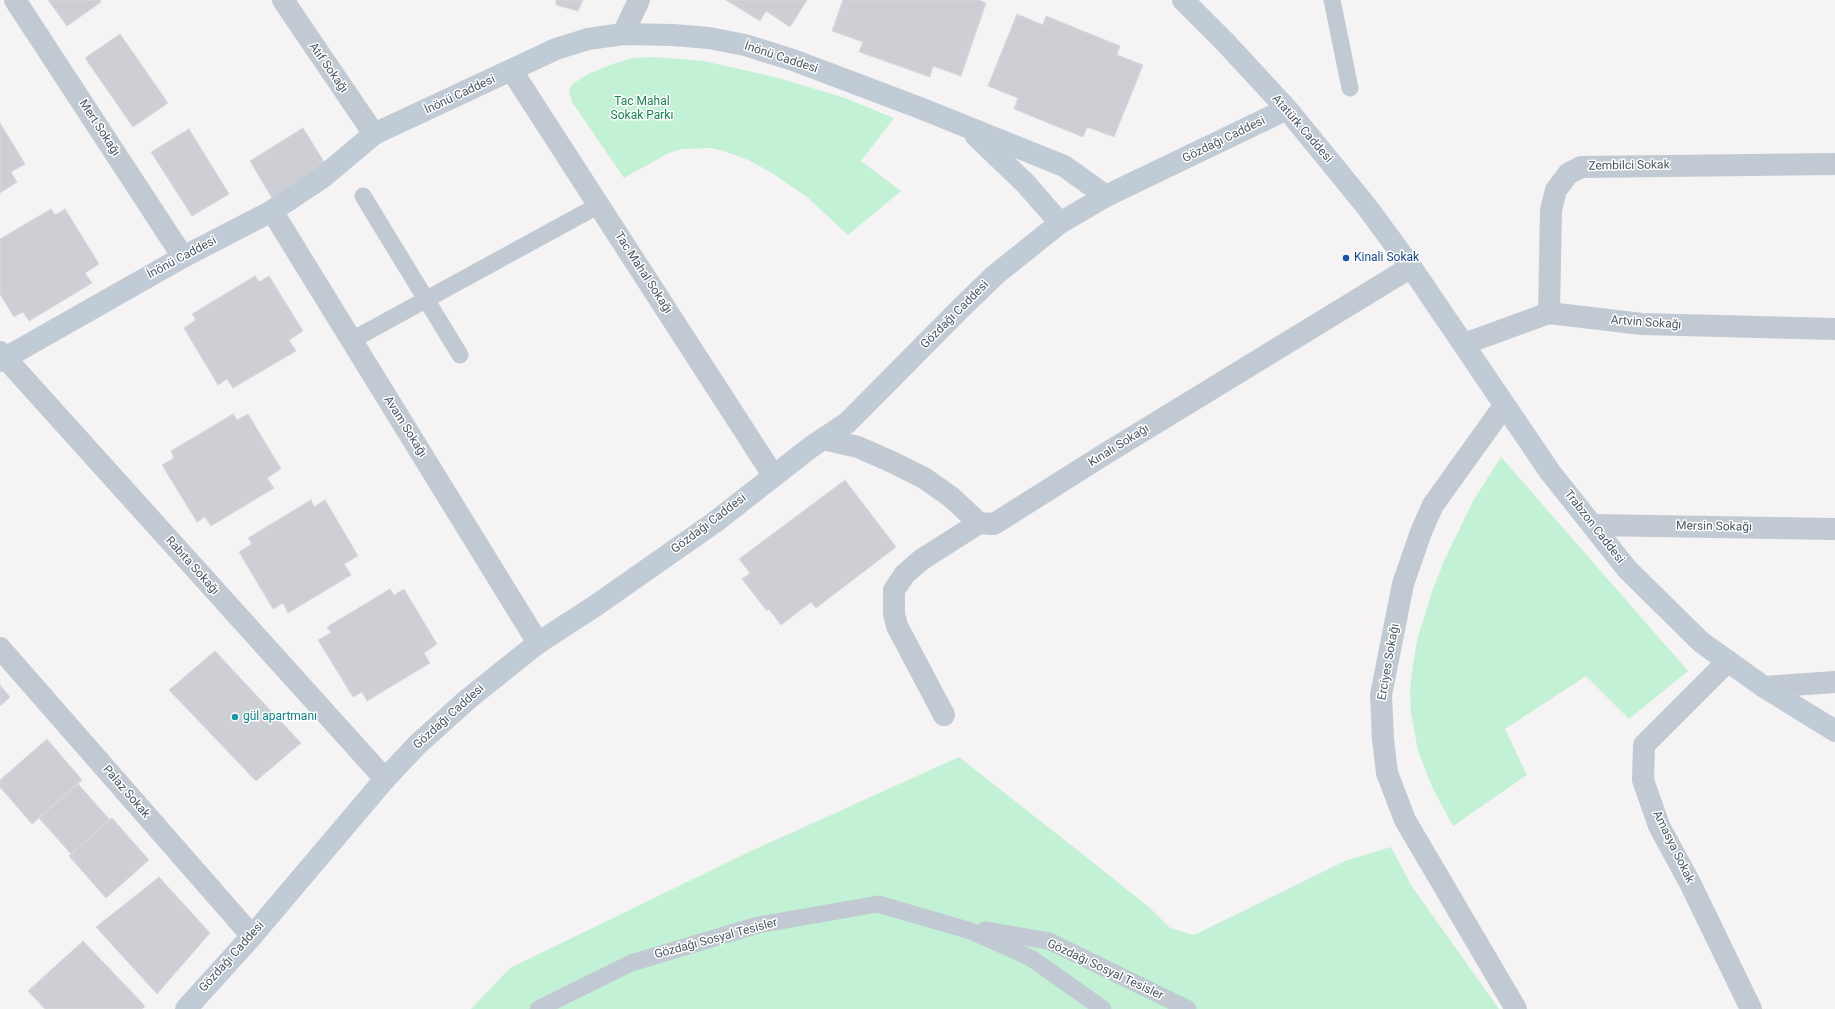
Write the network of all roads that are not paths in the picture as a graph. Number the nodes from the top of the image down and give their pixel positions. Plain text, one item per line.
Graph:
1 (15, 0) edge
2 (283, 0) edge
3 (640, 0) edge
4 (1183, 0) edge
5 (1332, 0) edge
6 (623, 34) junction
7 (512, 70) junction
8 (1350, 88) dead end
9 (1287, 109) junction
10 (966, 127) junction
11 (374, 134) junction
12 (1835, 164) edge
13 (363, 196) dead end
14 (1106, 196) junction
15 (599, 205) junction
16 (272, 211) junction
17 (1060, 223) junction
18 (182, 257) junction
19 (1411, 267) junction
20 (426, 300) junction
21 (1549, 313) junction
22 (1835, 329) edge
23 (352, 340) junction
24 (1464, 344) junction
25 (460, 355) dead end
26 (2, 357) edge
27 (1504, 406) junction
28 (823, 439) junction
29 (773, 475) junction
30 (979, 523) junction
31 (1593, 525) junction
32 (1835, 529) edge
33 (538, 643) junction
34 (0, 648) edge
35 (1728, 661) junction
36 (1835, 682) edge
37 (1764, 687) junction
38 (944, 715) dead end
39 (1835, 731) edge
40 (385, 779) junction
41 (949, 924) junction
42 (252, 936) junction
43 (186, 1009) edge
44 (538, 1009) edge
45 (1103, 1009) edge
46 (1188, 1009) edge
47 (1516, 1009) edge
48 (1751, 1009) edge

1 - 18 street, Mert Sokağı
2 - 11 street, Atıf Sokağı
3 - 6 street
4 - 9 street, Atatürk Caddesi
5 - 8 lane
6 - 7 street, İnönü Caddesi
6 - 10 street, İnönü Caddesi
7 - 11 street, İnönü Caddesi
7 - 15 street, Tac Mahal Sokağı
9 - 14 street, Gözdağı Caddesi
9 - 19 street, Atatürk Caddesi
10 - 14 street, İnönü Caddesi
10 - 17 street
11 - 16 street, İnönü Caddesi
12 - 21 street, Zembilci Sokak
13 - 20 lane
14 - 17 street, Gözdağı Caddesi
15 - 20 lane
15 - 29 street, Tac Mahal Sokağı
16 - 18 street, İnönü Caddesi
16 - 23 street, Avam Sokağı
17 - 28 street, Gözdağı Caddesi
18 - 26 street, İnönü Caddesi
19 - 24 street, Trabzon Caddesi
19 - 30 street, Kınalı Sokağı
20 - 23 lane
20 - 25 lane
21 - 22 street, Artvin Sokağı
21 - 24 street, Artvin Sokağı
23 - 33 street, Avam Sokağı
24 - 27 street, Trabzon Caddesi
26 - 40 street, Rabıta Sokağı
27 - 31 street, Trabzon Caddesi
27 - 47 street, Erciyes Sokağı
28 - 29 street, Gözdağı Caddesi
28 - 30 street
29 - 33 street, Gözdağı Caddesi
30 - 38 street
31 - 32 street, Mersin Sokağı
31 - 35 street, Trabzon Caddesi
33 - 40 street, Gözdağı Caddesi
34 - 42 street, Palaz Sokak
35 - 37 street, Trabzon Caddesi
35 - 48 street, Amasya Sokak
36 - 37 street
37 - 39 street, Trabzon Caddesi
40 - 42 street, Gözdağı Caddesi
41 - 44 lane, Gözdağı Sosyal Tesisler
41 - 45 lane, Gözdağı Sosyal Tesisler
41 - 46 lane, Gözdağı Sosyal Tesisler
42 - 43 street, Gözdağı Caddesi

